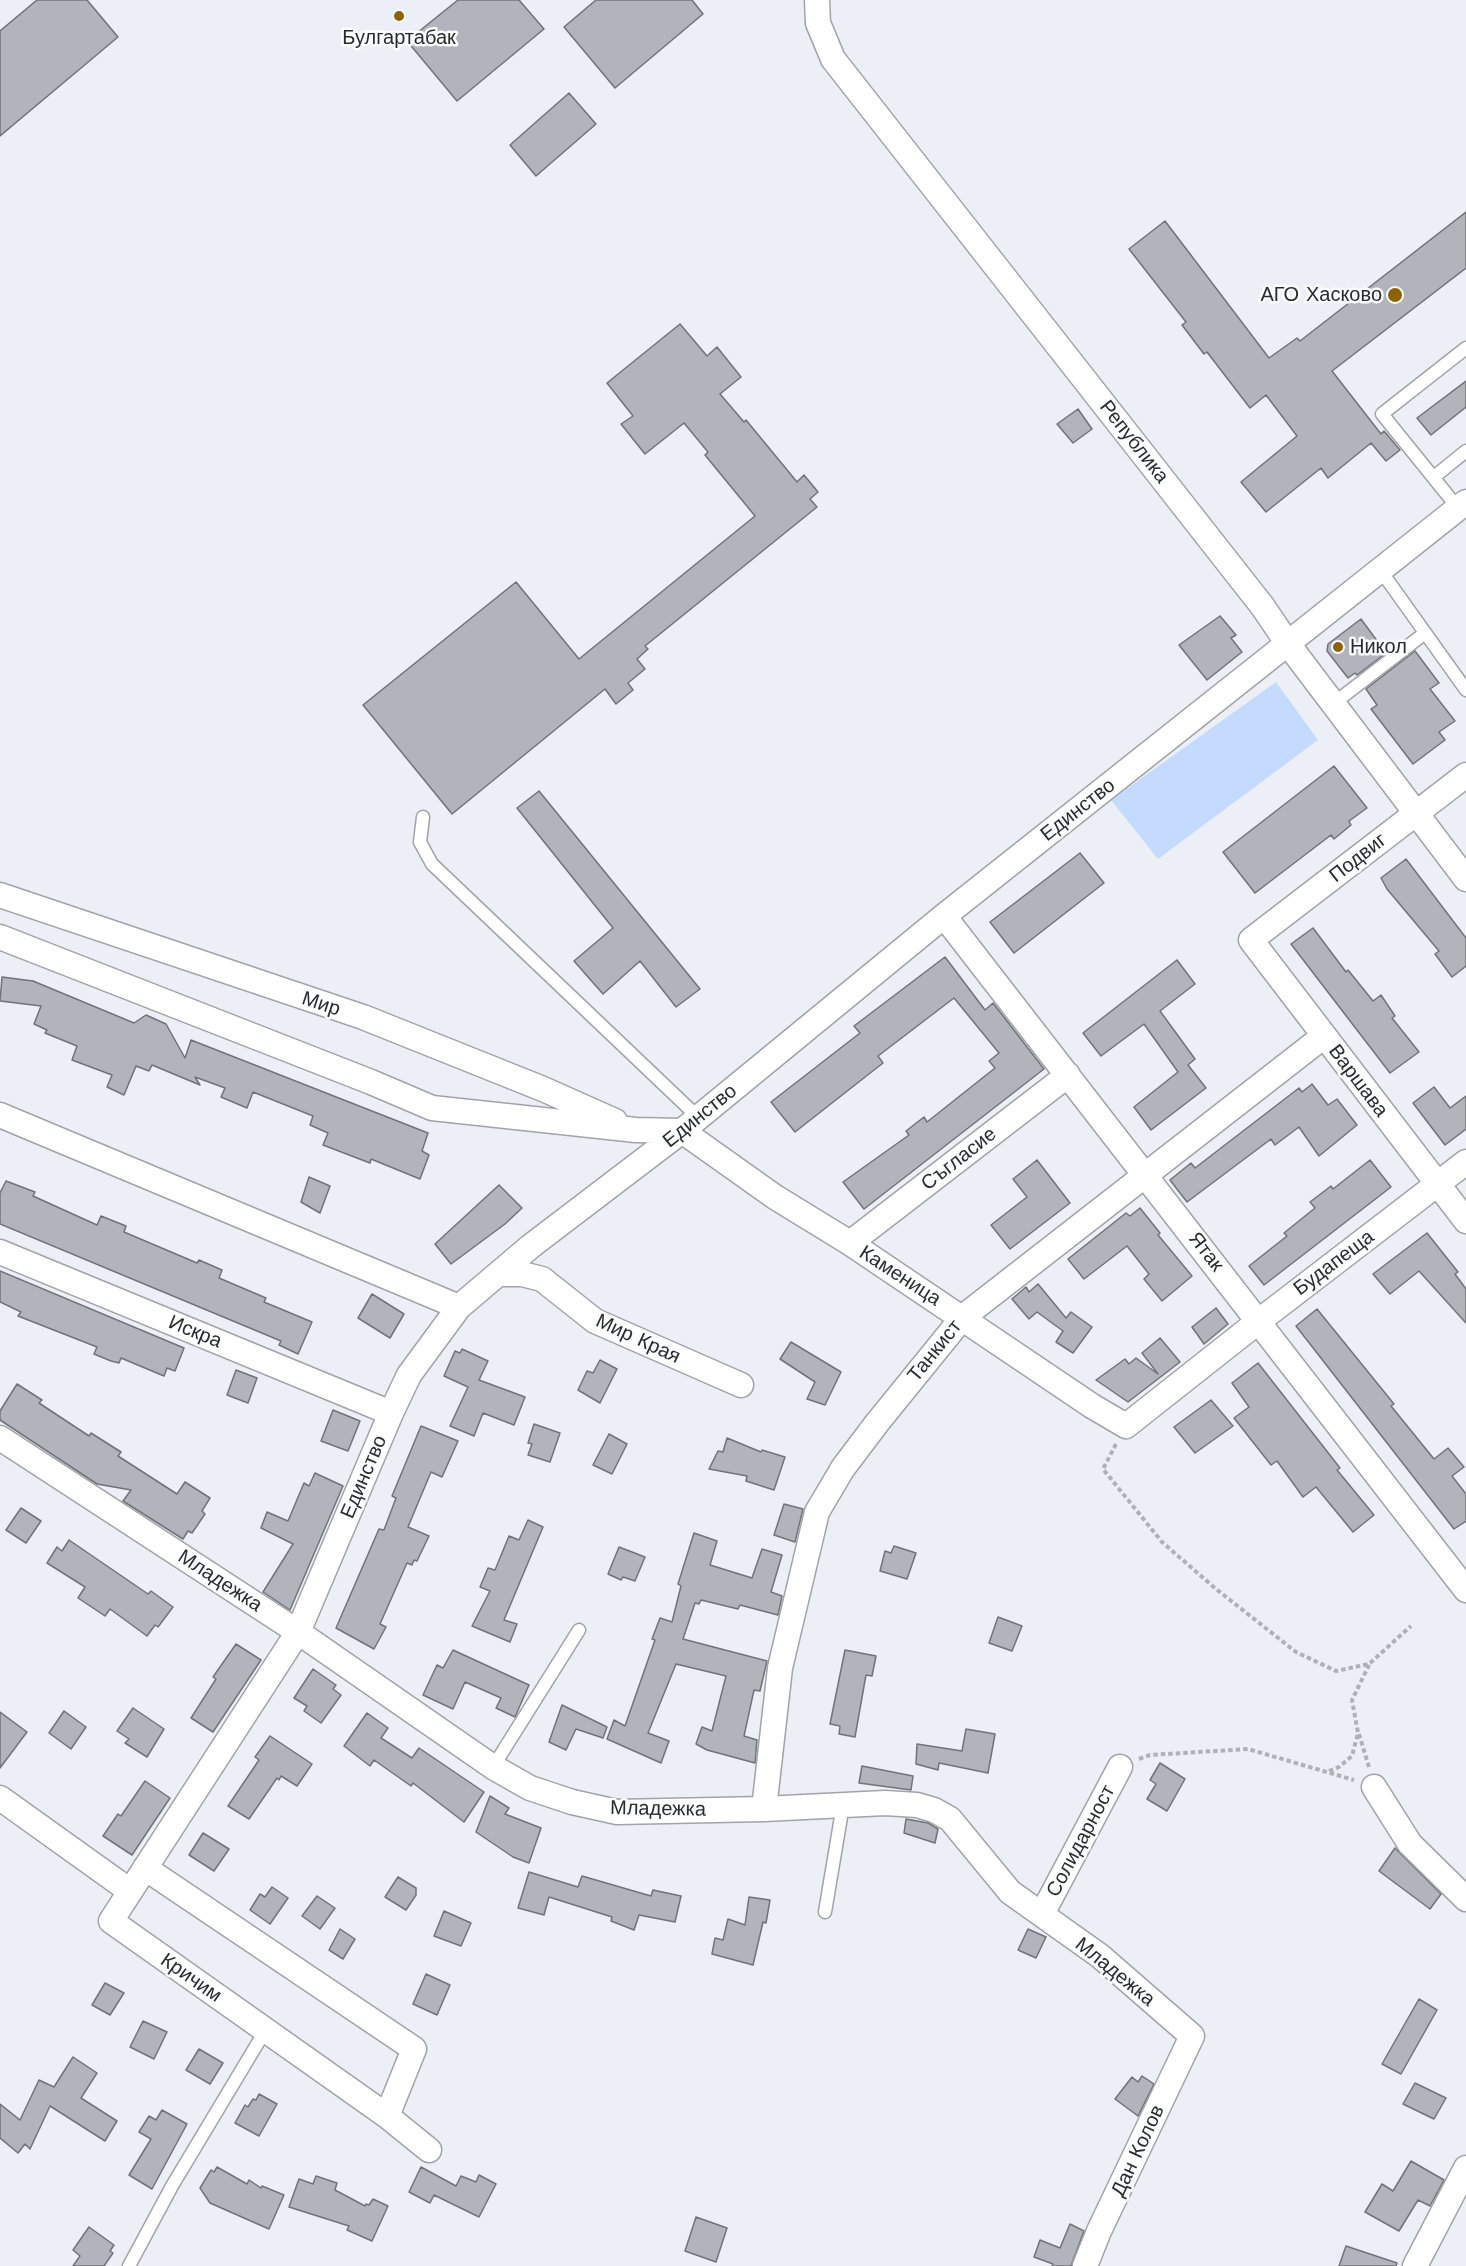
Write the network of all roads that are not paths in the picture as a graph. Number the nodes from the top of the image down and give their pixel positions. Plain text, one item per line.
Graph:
1 (817, 0) edge
2 (1466, 348) edge
3 (1466, 451) edge
4 (1434, 477) junction
5 (1462, 505) edge
6 (1381, 571) junction
7 (1425, 633) junction
8 (1288, 644) junction
9 (1466, 690) edge
10 (1333, 704) junction
11 (1466, 776) edge
12 (1416, 814) junction
13 (423, 817) dead end
14 (1466, 879) edge
15 (0, 895) edge
16 (944, 916) junction
17 (0, 937) edge
18 (1251, 940) joint
19 (1324, 1036) junction
20 (1068, 1075) junction
21 (0, 1114) edge
22 (690, 1125) junction
23 (636, 1130) junction
24 (1466, 1162) edge
25 (1145, 1174) junction
26 (1437, 1184) junction
27 (1466, 1221) edge
28 (850, 1243) junction
29 (531, 1246) junction
30 (0, 1252) edge
31 (498, 1274) junction
32 (542, 1279) junction
33 (459, 1307) junction
34 (963, 1317) junction
35 (1259, 1321) junction
36 (1203, 1366) joint
37 (741, 1385) dead end
38 (391, 1413) junction
39 (0, 1438) edge
40 (1466, 1590) edge
41 (579, 1630) dead end
42 (298, 1632) junction
43 (494, 1767) junction
44 (1120, 1767) road end
45 (1374, 1787) road end
46 (0, 1798) edge
47 (843, 1805) junction
48 (765, 1809) junction
49 (145, 1868) junction
50 (130, 1891) junction
51 (1466, 1899) edge
52 (825, 1912) dead end
53 (1041, 1914) junction
54 (265, 2031) junction
55 (1191, 2036) joint
56 (387, 2116) junction
57 (429, 2150) dead end
58 (1466, 2168) edge
59 (129, 2266) edge
60 (1085, 2266) edge
61 (1415, 2266) edge

1 - 8 street, Република
2 - 4 lane
3 - 4 lane
4 - 5 lane
5 - 6 street, Единство
6 - 7 lane
6 - 8 street, Единство
7 - 9 lane
7 - 10 lane
8 - 10 street, Република
8 - 16 street, Единство
10 - 12 street, Република
11 - 12 street, Подвиг
12 - 14 street, Република
12 - 18 street, Подвиг
13 - 22 lane
15 - 23 street, Мир
16 - 20 street, Ятак
16 - 22 street, Единство
17 - 23 street, Мир
18 - 19 street, Варшава
19 - 25 street, Танкист
19 - 26 street, Варшава
20 - 25 street, Ятак
20 - 28 street, Съгласие
21 - 33 street
22 - 23 street, Мир
22 - 28 street, Каменица
22 - 29 street, Единство
24 - 26 street, Будапеща
25 - 34 street, Танкист
25 - 35 street, Ятак
26 - 27 street, Варшава
26 - 35 street, Будапеща
28 - 34 street, Каменица
29 - 31 street, Единство
29 - 32 street
30 - 38 street, Искра
31 - 32 street, Мир Края
31 - 33 street, Единство
32 - 37 street, Мир Края
33 - 38 street, Единство
34 - 36 street, Каменица
34 - 48 street, Танкист
35 - 36 street, Будапеща
35 - 40 street, Ятак
38 - 42 street, Единство
39 - 42 street, Младежка
41 - 43 lane
42 - 43 street, Младежка
42 - 49 street, Единство
43 - 48 street, Младежка
44 - 53 street, Солидарност
45 - 51 street
46 - 50 street
47 - 48 street, Младежка
47 - 52 lane
47 - 53 street, Младежка
49 - 50 street, Единство
49 - 56 street
50 - 54 street, Кричим
53 - 55 street, Младежка
54 - 56 street, Кричим
54 - 59 lane
55 - 60 street, Дан Колов
56 - 57 street, Кричим
58 - 61 street

